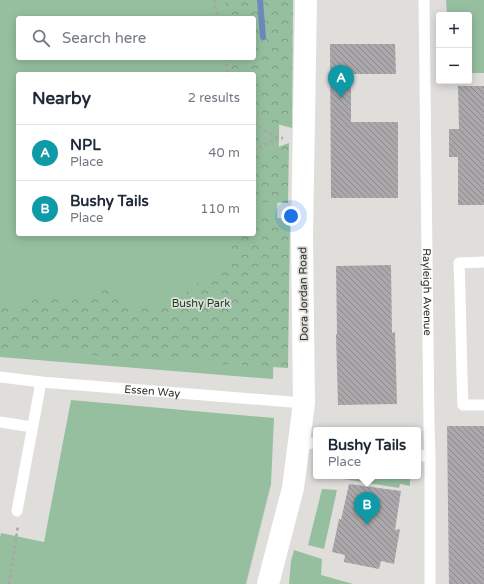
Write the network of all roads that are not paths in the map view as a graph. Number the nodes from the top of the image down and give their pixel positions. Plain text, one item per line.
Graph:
1 (306, 0) edge
2 (424, 0) edge
3 (484, 262) edge
4 (0, 378) edge
5 (41, 382) junction
6 (304, 402) junction
7 (484, 405) edge
8 (0, 422) edge
9 (32, 427) junction
10 (307, 444) edge
11 (421, 456) edge
12 (430, 458) junction
13 (17, 511) road end
14 (268, 584) edge
15 (430, 584) edge

1 - 6 street, Dora Jordan Road
2 - 12 lane, Rayleigh Avenue
3 - 7 lane
4 - 5 lane, Essen Way
5 - 6 lane, Essen Way
5 - 9 lane
6 - 10 street, Dora Jordan Road
8 - 9 lane
9 - 13 lane
10 - 14 street, Dora Jordan Road
11 - 12 lane
12 - 15 lane, Rayleigh Avenue

